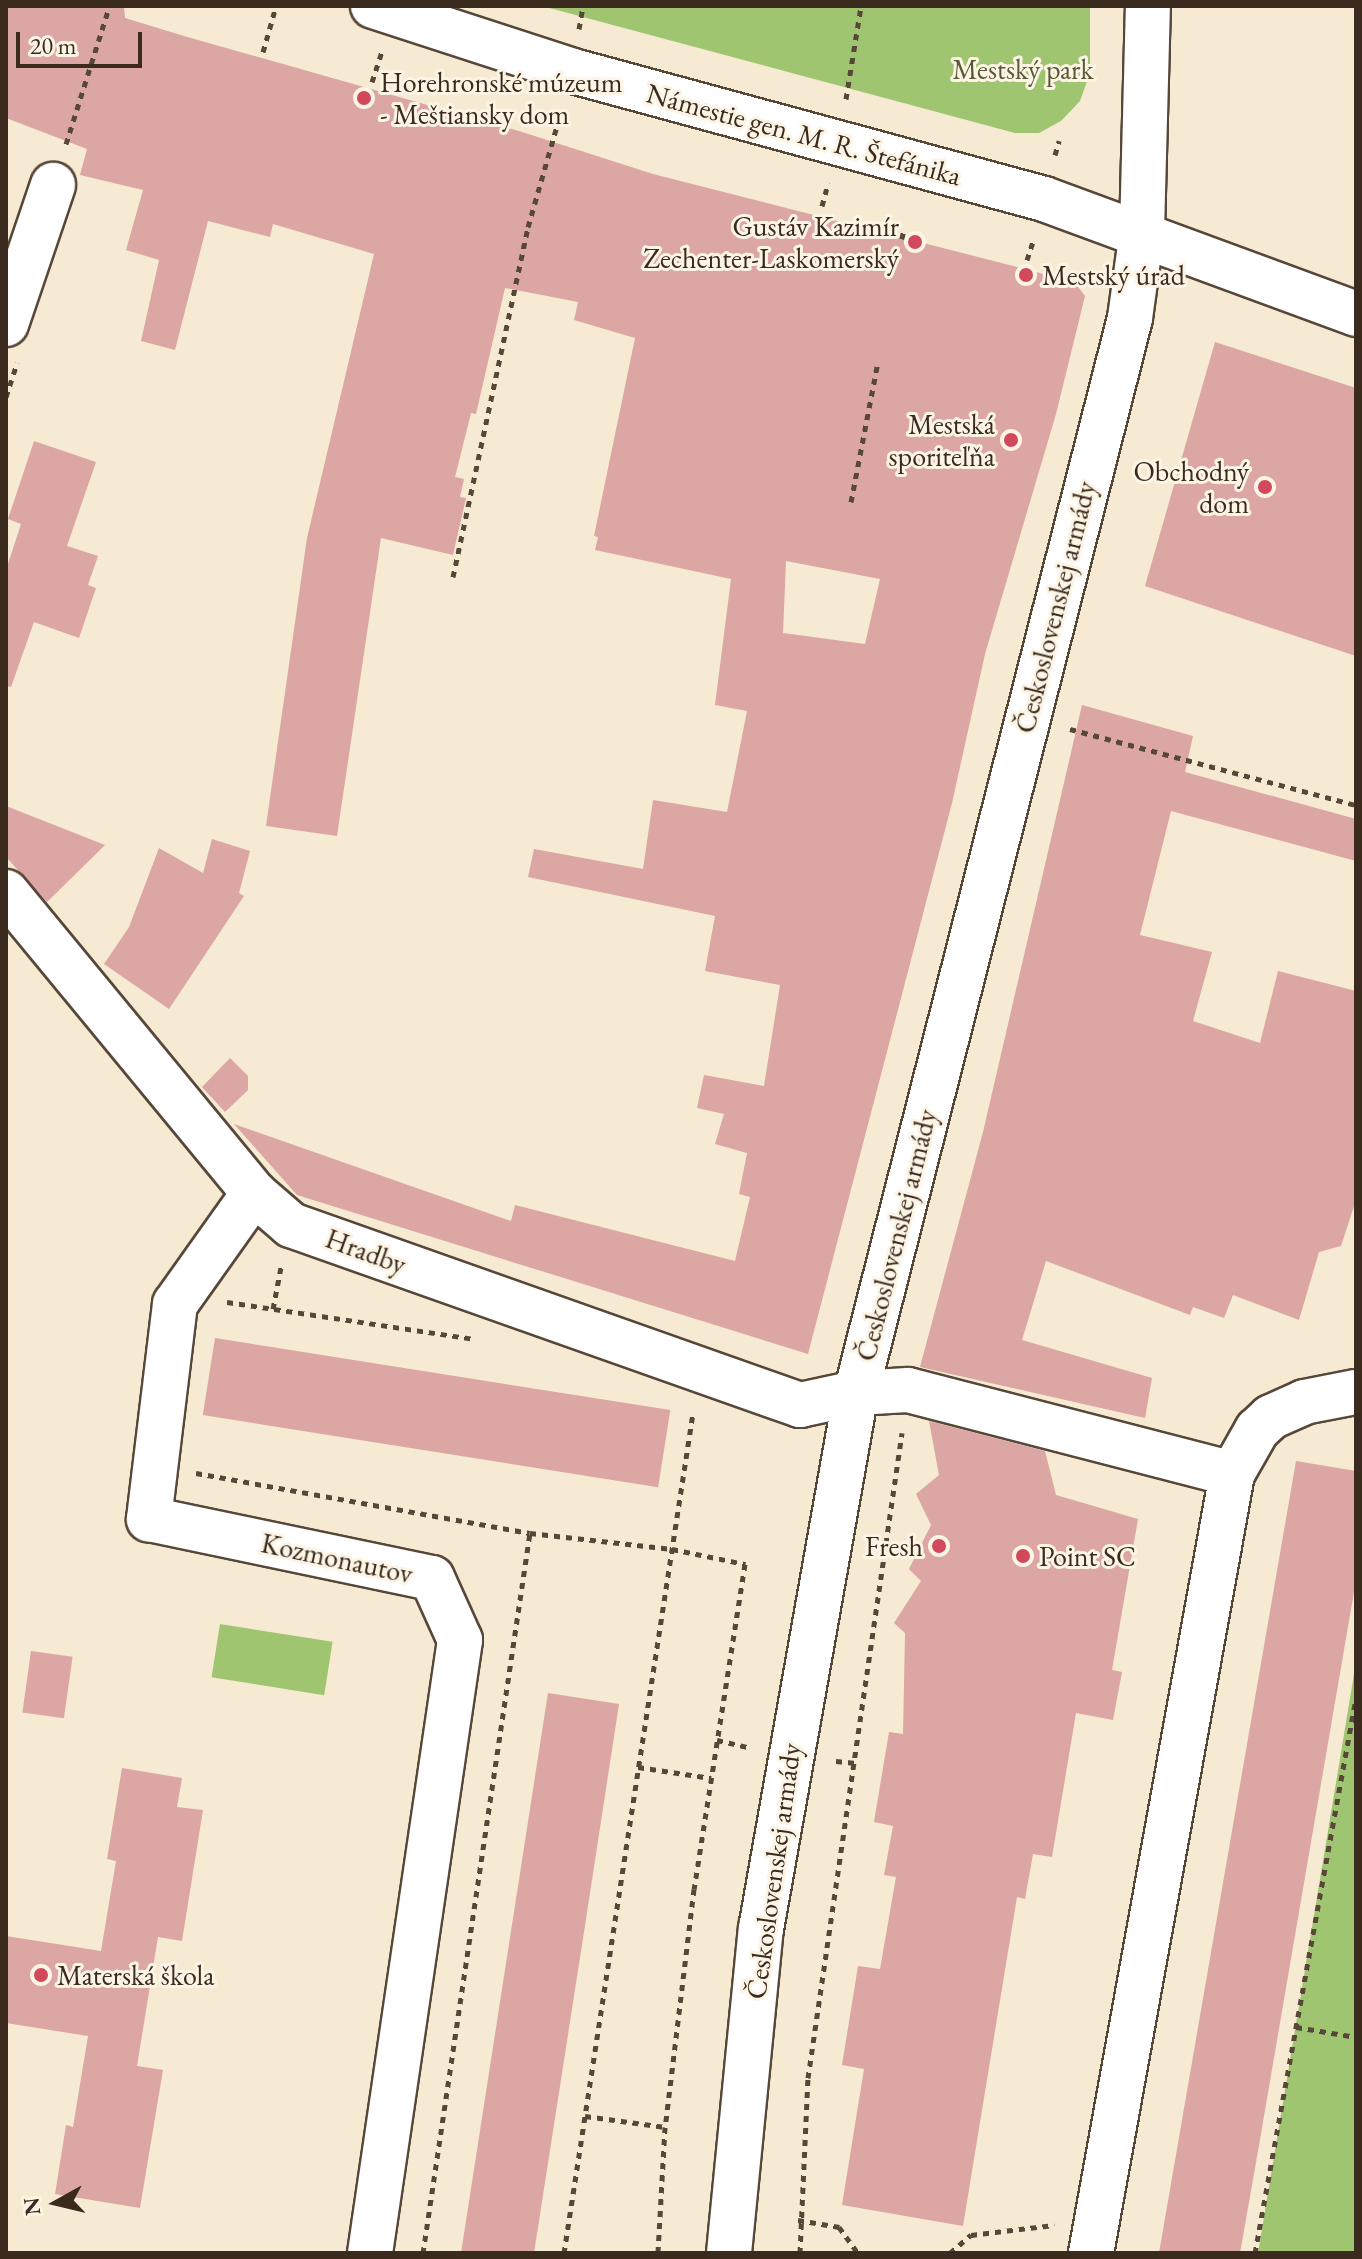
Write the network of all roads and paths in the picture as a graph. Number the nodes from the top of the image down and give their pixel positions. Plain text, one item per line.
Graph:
1 (276, 6) edge
2 (373, 6) edge
3 (1148, 6) edge
4 (109, 8) edge
5 (263, 52) dead end
6 (555, 132) dead end
7 (1059, 141) dead end
8 (1055, 155) dead end
9 (53, 185) joint
10 (904, 228) dead end
11 (1142, 232) junction
12 (902, 239) dead end
13 (1354, 305) edge
14 (6, 324) edge
15 (878, 362) dead end
16 (851, 502) dead end
17 (453, 577) dead end
18 (1062, 727) dead end
19 (1356, 805) edge
20 (6, 892) edge
21 (254, 1193) junction
22 (217, 1301) dead end
23 (488, 1341) dead end
24 (908, 1390) junction
25 (1356, 1392) edge
26 (856, 1393) junction
27 (684, 1403) dead end
28 (192, 1472) dead end
29 (1232, 1474) junction
30 (530, 1533) junction
31 (672, 1549) junction
32 (1356, 1698) edge
33 (638, 1767) junction
34 (711, 1778) junction
35 (1296, 2027) junction
36 (1356, 2037) edge
37 (585, 2116) junction
38 (665, 2127) junction
39 (798, 2220) junction
40 (1093, 2242) edge
41 (370, 2253) edge
42 (423, 2253) edge
43 (564, 2253) edge
44 (658, 2253) edge
45 (729, 2253) edge
46 (800, 2253) edge
47 (858, 2253) edge
48 (950, 2253) edge
49 (1255, 2253) edge

1 - 5 path
2 - 11 street, Námestie gen. M. R. Štefánika
3 - 11 street
4 - 9 path
6 - 17 path
7 - 8 path
9 - 14 street
10 - 12 path
11 - 13 street, Námestie gen. M. R. Štefánika
11 - 26 street, Československej armády
15 - 16 path
18 - 19 path
20 - 21 street, Hradby
21 - 26 street, Hradby
21 - 41 street, Kozmonautov
22 - 23 path
24 - 26 street, Hradby
24 - 29 street, Hradby
24 - 39 path
25 - 29 street
26 - 45 street, Československej armády
27 - 31 path
28 - 30 path
29 - 40 street
30 - 31 path
30 - 42 path
31 - 33 path
31 - 34 path
32 - 35 path
33 - 34 path
33 - 37 path
34 - 38 path
35 - 36 path
35 - 49 path
37 - 38 path
37 - 43 path
38 - 44 path
39 - 46 path
39 - 47 path
40 - 48 path

